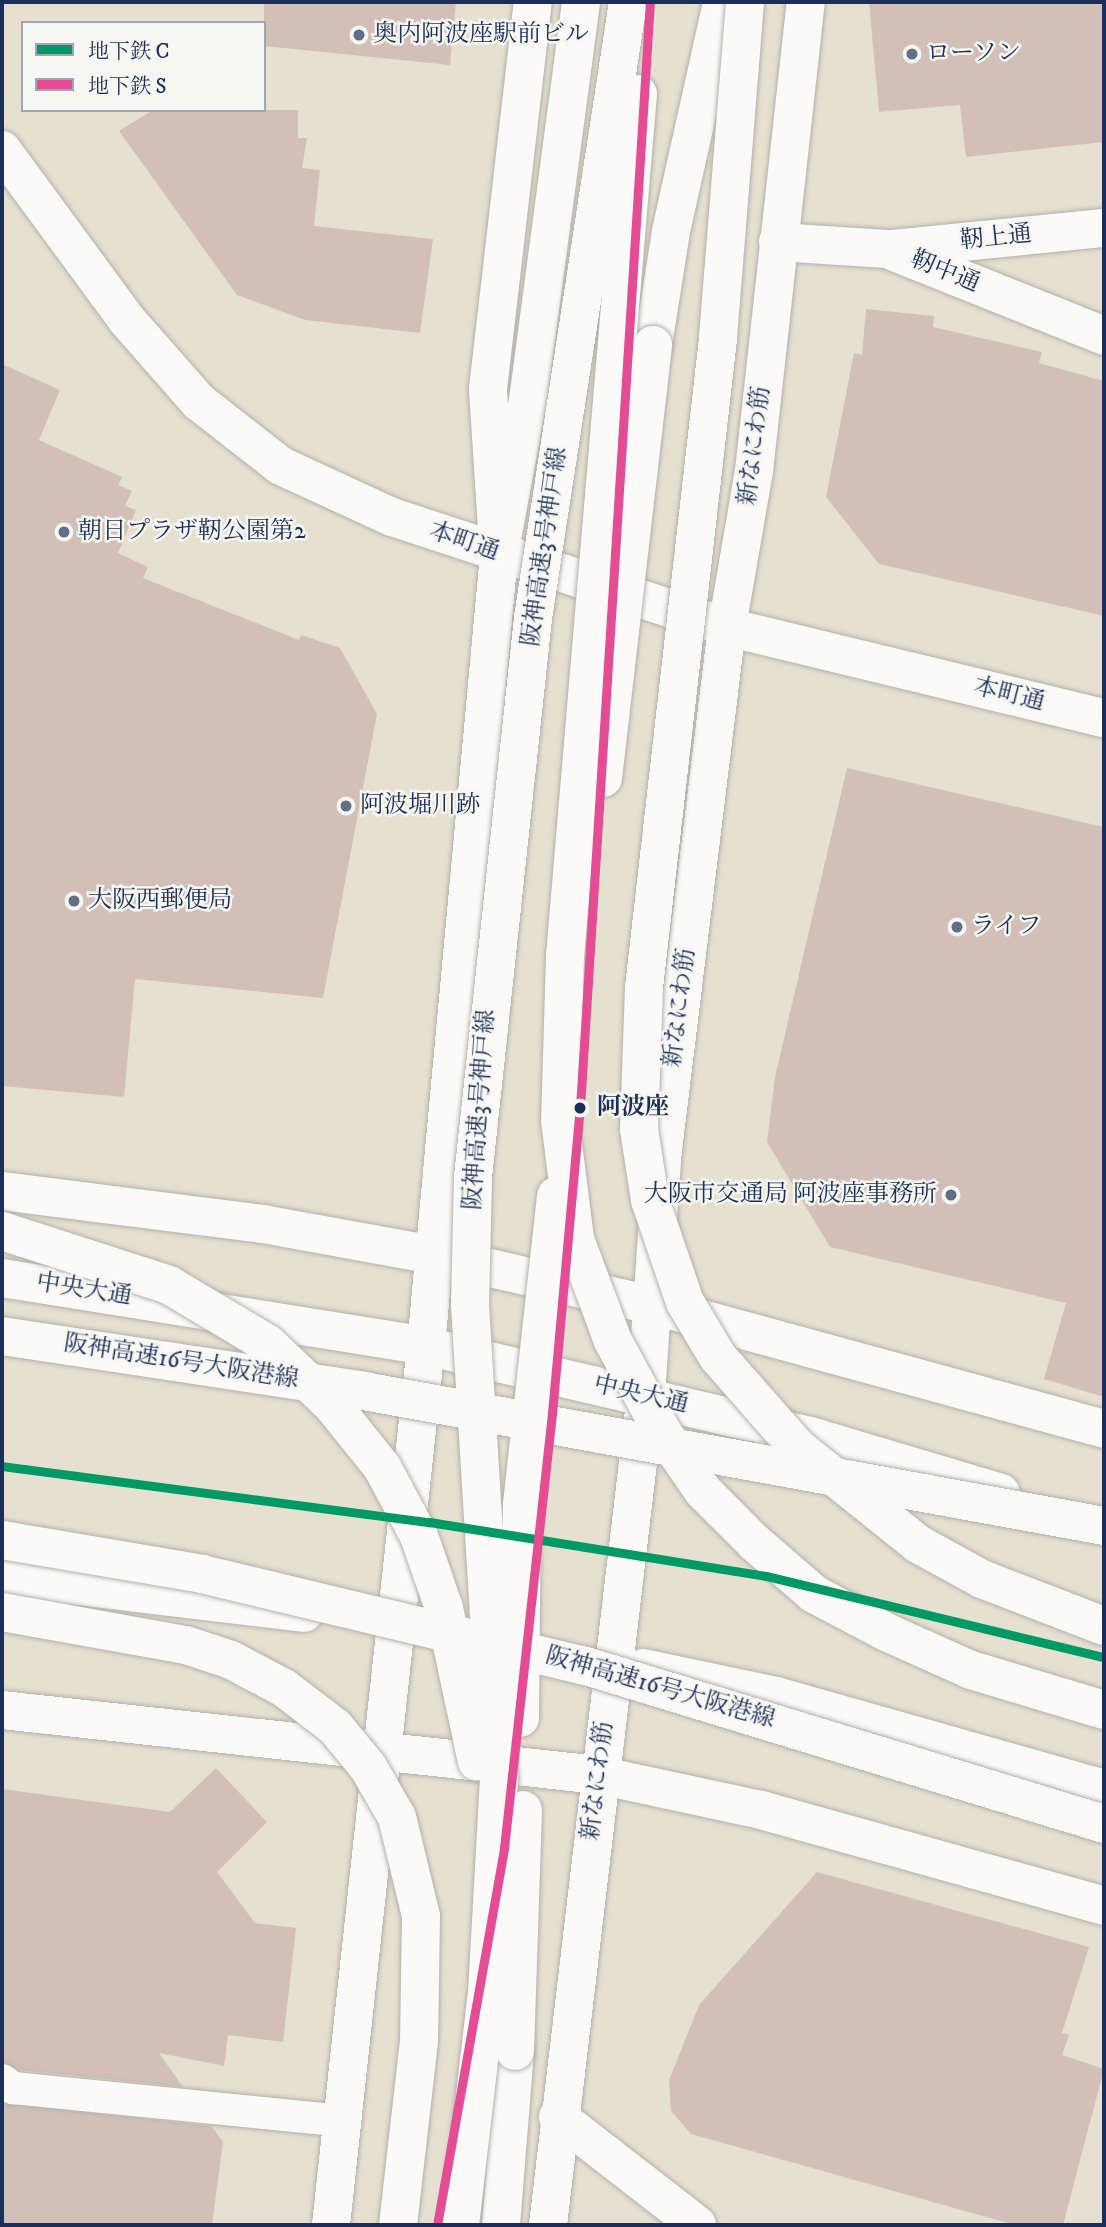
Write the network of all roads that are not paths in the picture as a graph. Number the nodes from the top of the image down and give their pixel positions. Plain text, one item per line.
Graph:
1 (533, 2) edge
2 (581, 2) edge
3 (628, 2) edge
4 (647, 2) edge
5 (722, 2) edge
6 (745, 2) edge
7 (806, 2) edge
8 (2, 150) edge
9 (1104, 228) edge
10 (778, 242) junction
11 (887, 249) junction
12 (1104, 336) edge
13 (499, 555) junction
14 (727, 627) junction
15 (1104, 718) edge
16 (2, 1191) edge
17 (2, 1231) edge
18 (434, 1255) junction
19 (2, 1278) edge
20 (655, 1306) junction
21 (2, 1336) edge
22 (426, 1346) junction
23 (646, 1395) junction
24 (1104, 1429) edge
25 (1104, 1525) edge
26 (2, 1539) edge
27 (2, 1577) edge
28 (2, 1612) edge
29 (398, 1625) junction
30 (1104, 1626) edge
31 (615, 1662) junction
32 (2, 1710) edge
33 (1104, 1710) edge
34 (381, 1752) junction
35 (598, 1775) junction
36 (1104, 1789) edge
37 (1104, 1824) edge
38 (1104, 1906) edge
39 (515, 2051) junction
40 (2, 2080) edge
41 (558, 2117) junction
42 (342, 2121) junction
43 (331, 2225) edge
44 (398, 2225) edge
45 (460, 2225) edge
46 (501, 2225) edge
47 (548, 2225) edge
48 (697, 2225) edge

1 - 13 main road
2 - 13 main road
3 - 45 main road, 阪神高速3号神戸線, bridge
4 - 33 main road, 阪神高速3号神戸線, bridge
5 - 39 main road, bridge
6 - 30 main road, bridge
7 - 10 main road, 新なにわ筋
8 - 13 main road, 本町通
9 - 11 main road, 靭上通
10 - 11 main road, 靭中通
10 - 14 main road, 新なにわ筋
11 - 12 main road, 靭中通
13 - 14 main road, 本町通
13 - 18 main road
14 - 15 main road, 本町通
14 - 20 main road, 新なにわ筋
16 - 18 main road
17 - 39 main road, bridge
18 - 20 main road
18 - 22 main road
19 - 22 main road, 中央大通
20 - 23 main road, 新なにわ筋
20 - 24 main road
21 - 25 main road, 阪神高速16号大阪港線, bridge
22 - 23 main road, 中央大通
22 - 29 main road
23 - 25 main road, 中央大通
23 - 31 main road, 新なにわ筋
26 - 37 main road, 阪神高速16号大阪港線, bridge
27 - 29 main road
28 - 44 main road, bridge
29 - 31 main road
29 - 34 main road
31 - 35 main road, 新なにわ筋
31 - 36 main road
32 - 34 main road
34 - 35 main road
34 - 42 main road
35 - 38 main road
35 - 41 main road, 新なにわ筋
39 - 46 main road
40 - 42 lane
41 - 47 main road, 新なにわ筋
41 - 48 main road
42 - 43 main road

